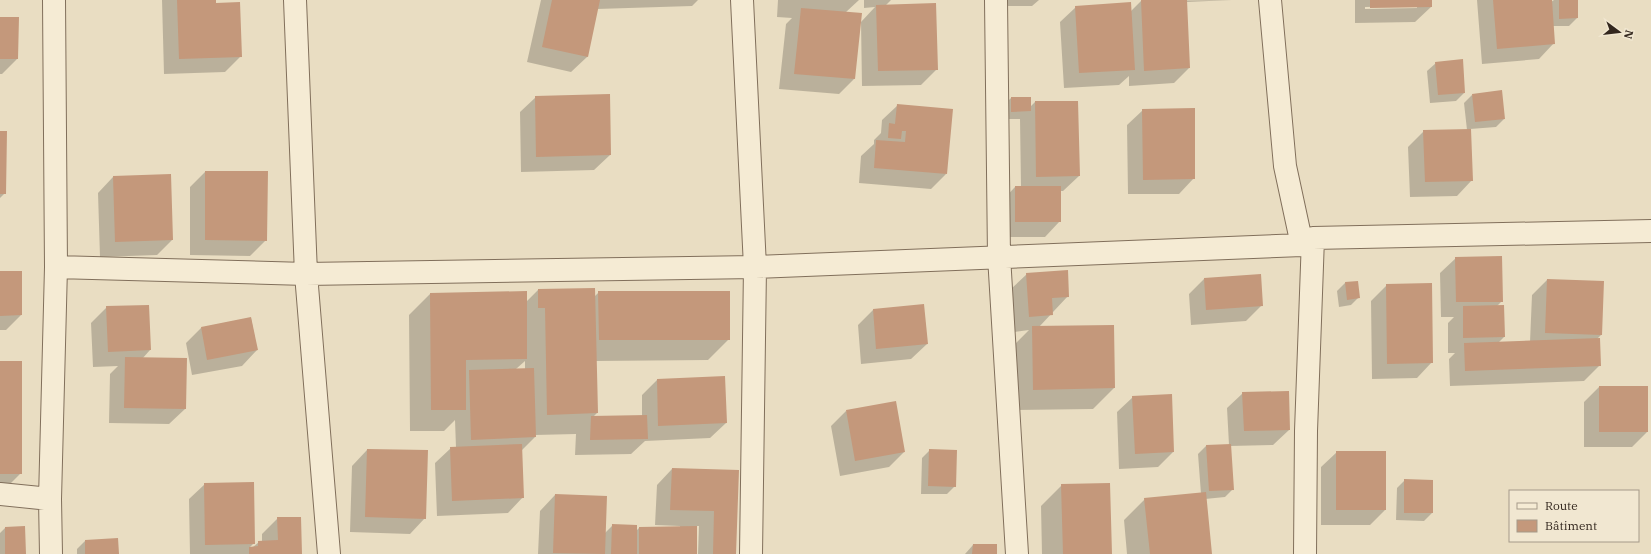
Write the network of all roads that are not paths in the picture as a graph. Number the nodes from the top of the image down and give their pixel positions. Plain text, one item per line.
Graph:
1 (54, 0) edge
2 (296, 0) edge
3 (742, 0) edge
4 (996, 0) edge
5 (1270, 0) edge
6 (1651, 231) edge
7 (1308, 242) junction
8 (999, 256) junction
9 (56, 267) junction
10 (755, 267) junction
11 (306, 274) junction
12 (0, 494) edge
13 (50, 499) junction
14 (51, 554) edge
15 (329, 554) edge
16 (751, 554) edge
17 (1017, 554) edge
18 (1305, 554) edge

1 - 9 street
2 - 11 street
3 - 10 street
4 - 8 street
5 - 7 street
6 - 7 street
7 - 8 street
7 - 18 street
8 - 10 street
8 - 17 street
9 - 11 street
9 - 13 street
10 - 11 street
10 - 16 street
11 - 15 street
12 - 13 street
13 - 14 street

